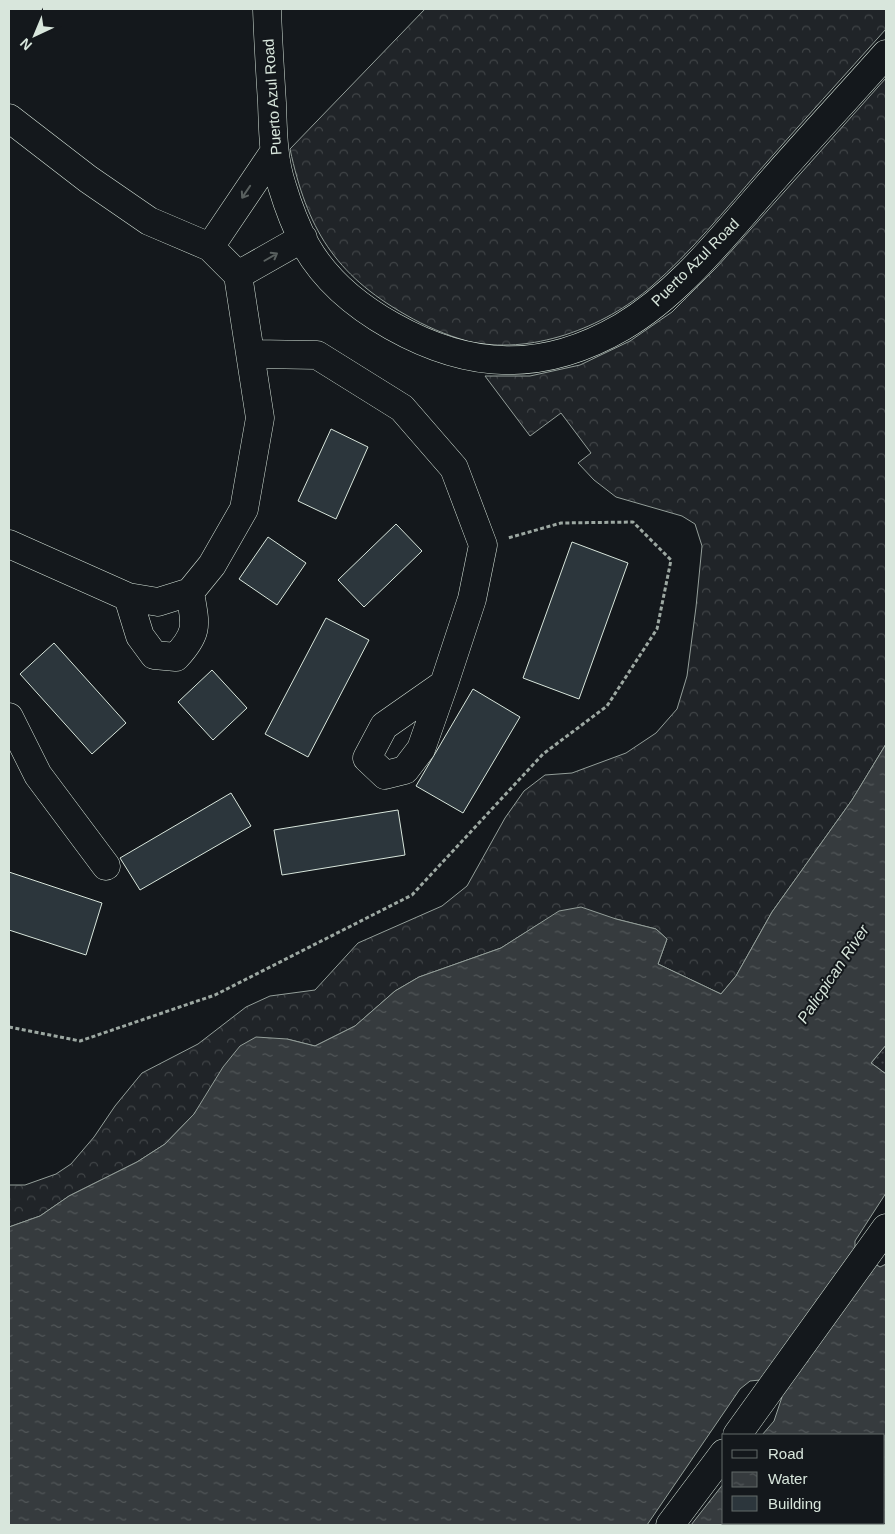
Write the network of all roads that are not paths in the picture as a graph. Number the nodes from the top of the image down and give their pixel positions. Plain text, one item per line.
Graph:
1 (267, 9) edge
2 (886, 54) edge
3 (9, 118) edge
4 (274, 152) junction
5 (303, 238) junction
6 (210, 247) junction
7 (238, 275) junction
8 (251, 354) junction
9 (9, 544) edge
10 (190, 592) junction
11 (128, 598) junction
12 (444, 684) dead end
13 (9, 717) edge
14 (106, 866) dead end
15 (886, 1228) edge
16 (738, 1434) edge
17 (722, 1456) edge
18 (670, 1525) edge

1 - 4 street, Puerto Azul Road
2 - 5 street, Puerto Azul Road
3 - 6 street
4 - 5 street, Puerto Azul Road
4 -> 6 street
7 -> 5 street
6 - 7 street
7 - 8 street
8 - 10 street
8 - 12 street
9 - 11 street
10 - 11 street
10 - 11 street
13 - 14 street
15 - 16 street
17 - 18 street

